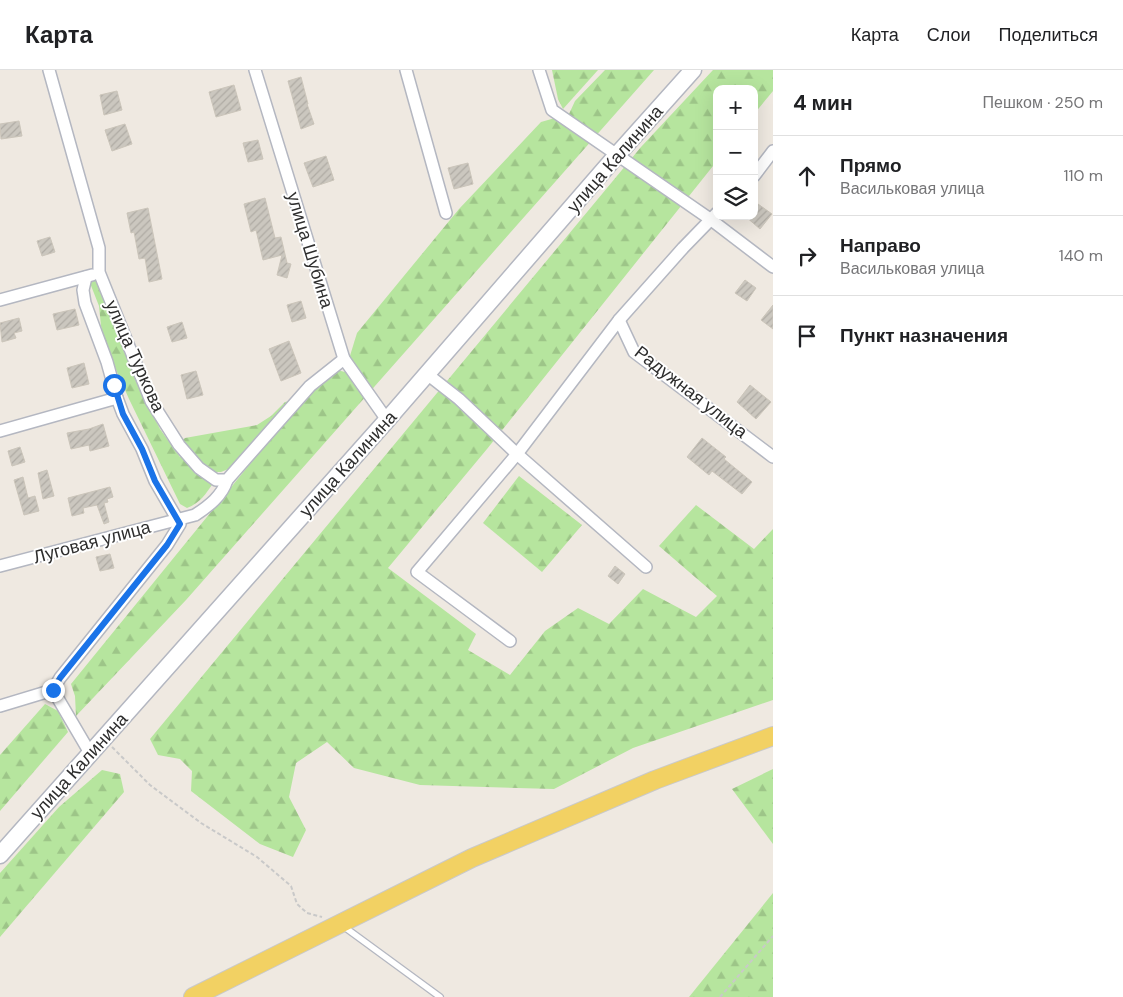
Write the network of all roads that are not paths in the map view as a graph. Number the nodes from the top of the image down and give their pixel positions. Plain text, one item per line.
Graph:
1 (49, 70) edge
2 (255, 70) edge
3 (406, 70) edge
4 (539, 70) edge
5 (693, 70) edge
6 (773, 151) edge
7 (616, 156) junction
8 (755, 175) edge
9 (446, 213) dead end
10 (713, 216) edge
11 (718, 220) edge
12 (773, 267) edge
13 (99, 272) junction
14 (86, 277) junction
15 (0, 300) edge
16 (619, 320) junction
17 (344, 359) junction
18 (427, 374) junction
19 (117, 398) junction
20 (387, 420) junction
21 (0, 431) edge
22 (517, 454) junction
23 (773, 456) edge
24 (227, 480) junction
25 (179, 520) junction
26 (0, 566) edge
27 (646, 567) dead end
28 (510, 641) dead end
29 (53, 690) junction
30 (0, 706) edge
31 (773, 736) edge
32 (90, 753) junction
33 (0, 855) edge
34 (339, 923) junction
35 (193, 997) edge
36 (440, 997) edge

1 - 13 street, улица Туркова
2 - 17 street, улица Шубина
3 - 9 street
4 - 7 street
5 - 7 main road, улица Калинина
6 - 8 street
7 - 10 street
7 - 18 main road, улица Калинина
10 - 16 street
11 - 12 street
13 - 14 street
13 - 24 street, улица Туркова
14 - 15 street
14 - 19 street
16 - 22 street
16 - 23 street, Радужная улица
17 - 20 street, улица Шубина
17 - 24 street
18 - 20 main road, улица Калинина
18 - 22 street
19 - 21 street
19 - 25 street
20 - 32 main road, улица Калинина
22 - 27 street
22 - 28 street
24 - 25 street, Луговая улица
25 - 26 street, Луговая улица
25 - 29 street
29 - 30 street
29 - 32 street
31 - 34 main road
32 - 33 main road, улица Калинина
34 - 35 main road
34 - 36 lane

